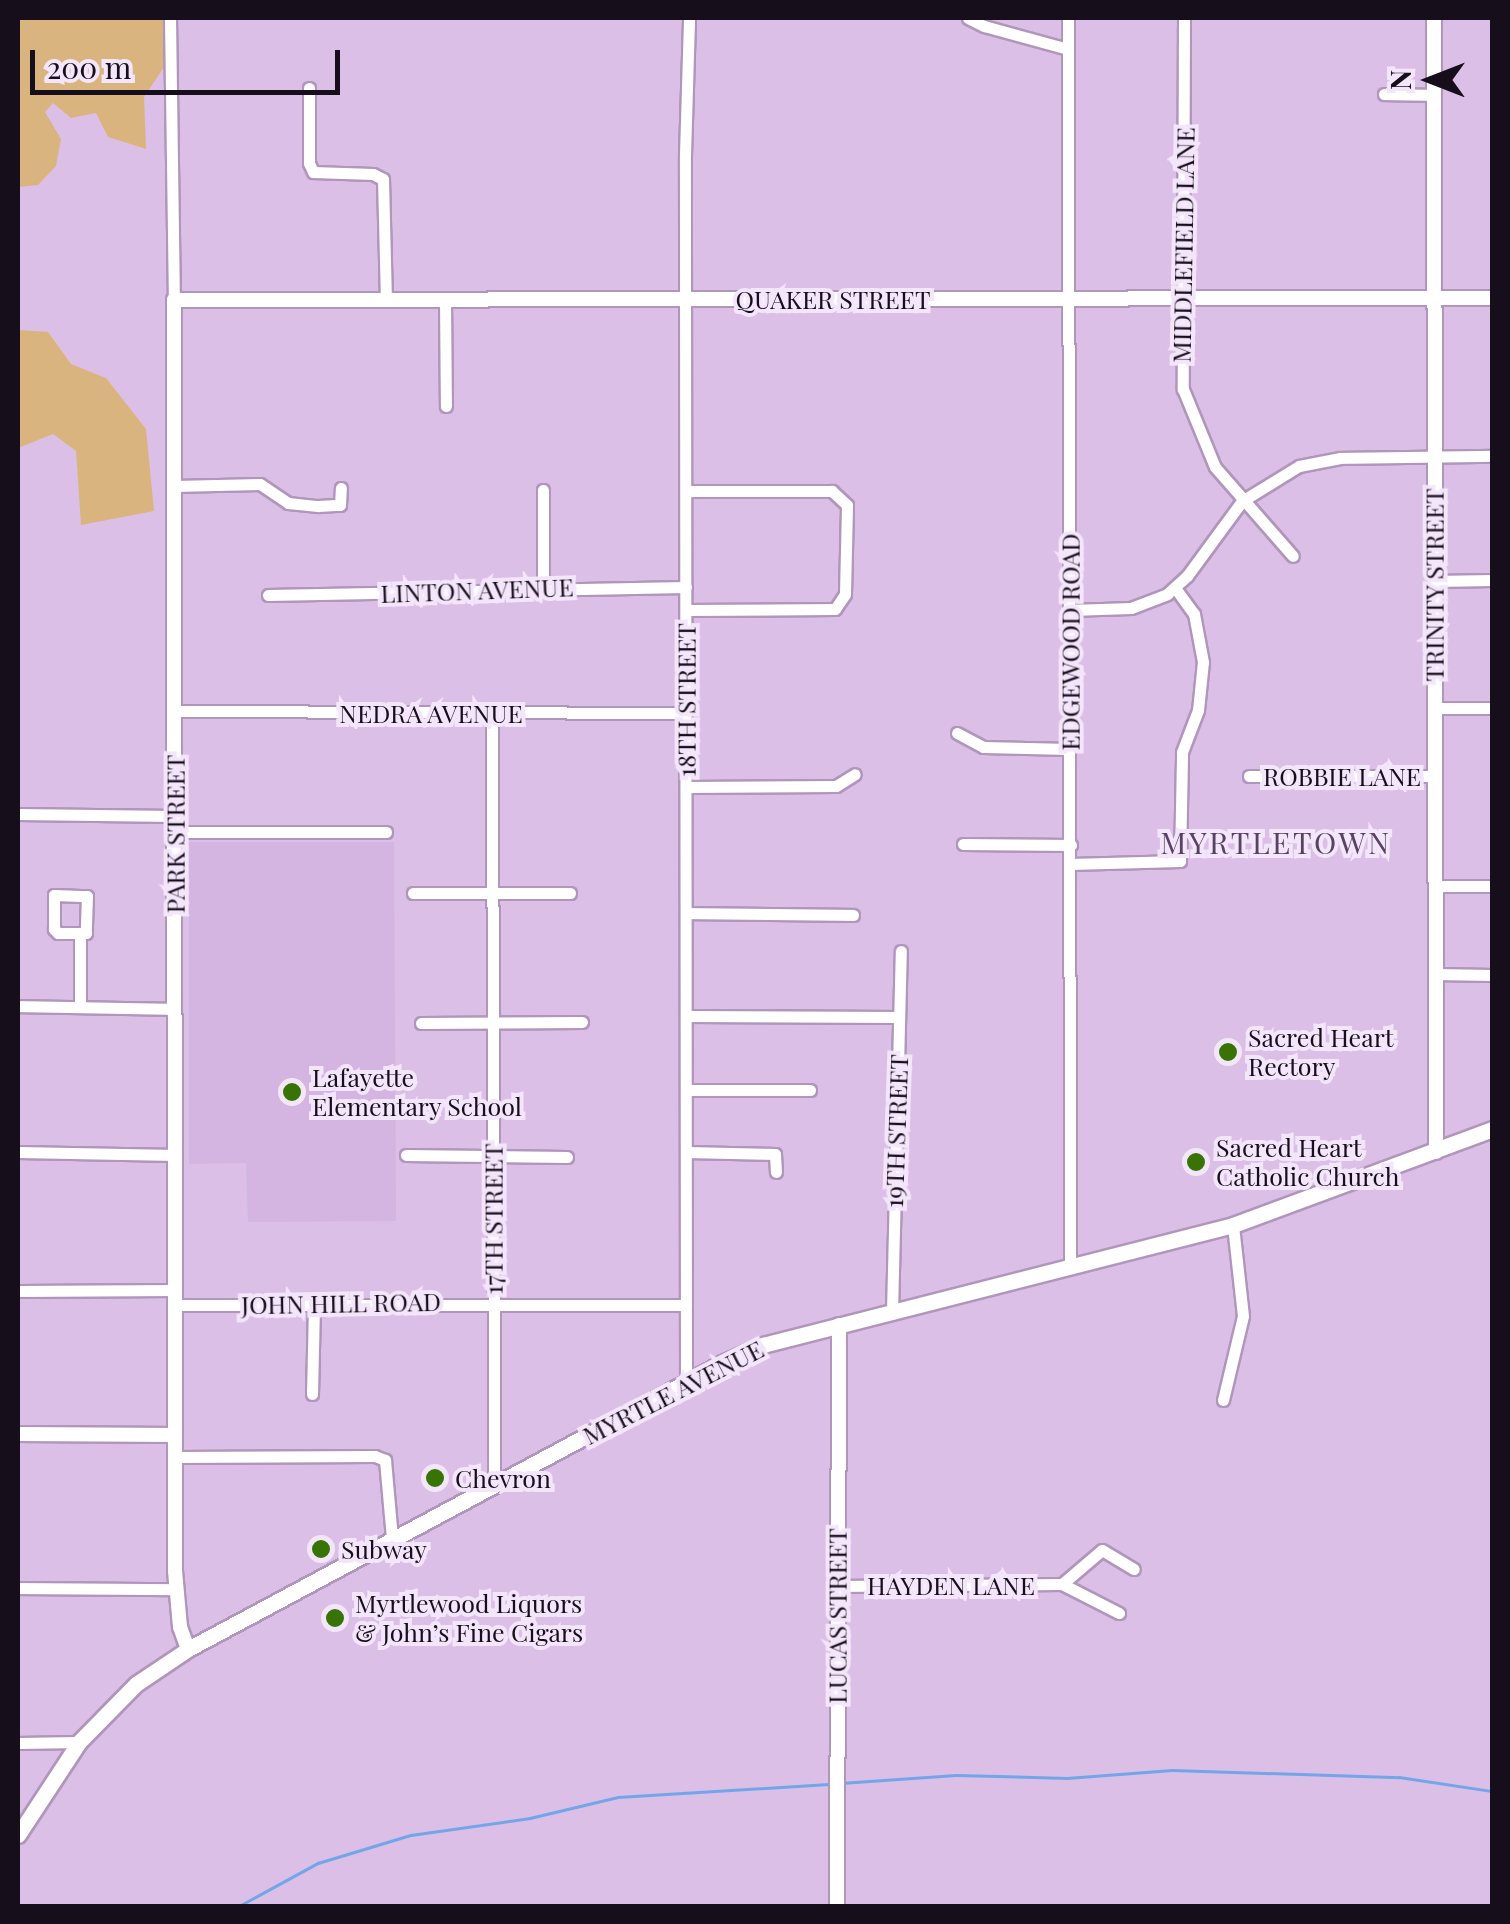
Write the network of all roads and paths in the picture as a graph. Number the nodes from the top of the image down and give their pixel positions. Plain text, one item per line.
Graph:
1 (170, 18) edge
2 (689, 18) edge
3 (968, 18) edge
4 (1068, 18) edge
5 (1184, 18) edge
6 (1434, 18) edge
7 (1068, 49) junction
8 (309, 88) dead end
9 (1384, 94) dead end
10 (1434, 94) junction
11 (1069, 298) junction
12 (1183, 298) junction
13 (1434, 298) junction
14 (1492, 298) edge
15 (446, 299) junction
16 (174, 300) junction
17 (386, 300) junction
18 (686, 300) junction
19 (446, 406) dead end
20 (1434, 456) junction
21 (1492, 456) edge
22 (174, 486) junction
23 (341, 488) dead end
24 (543, 490) dead end
25 (686, 491) junction
26 (1242, 501) junction
27 (1292, 556) dead end
28 (1434, 580) junction
29 (1492, 580) edge
30 (544, 587) junction
31 (686, 587) junction
32 (1175, 588) junction
33 (268, 595) dead end
34 (686, 610) junction
35 (1070, 610) junction
36 (1435, 708) junction
37 (1492, 708) edge
38 (175, 711) junction
39 (492, 713) junction
40 (686, 713) junction
41 (957, 733) dead end
42 (1070, 749) junction
43 (855, 774) dead end
44 (1248, 776) dead end
45 (1436, 776) junction
46 (686, 787) junction
47 (18, 814) edge
48 (176, 824) junction
49 (386, 832) dead end
50 (963, 844) dead end
51 (1071, 846) junction
52 (1070, 864) junction
53 (1435, 886) junction
54 (1492, 886) edge
55 (412, 893) dead end
56 (570, 893) dead end
57 (492, 894) junction
58 (687, 914) junction
59 (853, 915) dead end
60 (80, 934) dead end
61 (901, 951) dead end
62 (1435, 974) junction
63 (1492, 975) edge
64 (18, 1006) edge
65 (80, 1007) junction
66 (175, 1009) junction
67 (687, 1016) junction
68 (899, 1017) junction
69 (582, 1022) dead end
70 (421, 1023) dead end
71 (492, 1023) junction
72 (687, 1090) junction
73 (810, 1090) dead end
74 (1492, 1129) edge
75 (18, 1152) edge
76 (686, 1152) junction
77 (1436, 1152) junction
78 (176, 1155) junction
79 (406, 1155) dead end
80 (492, 1156) junction
81 (566, 1157) dead end
82 (776, 1172) dead end
83 (1233, 1225) junction
84 (1070, 1267) junction
85 (18, 1291) edge
86 (176, 1297) junction
87 (493, 1303) junction
88 (314, 1304) junction
89 (686, 1306) junction
90 (892, 1312) junction
91 (839, 1325) junction
92 (686, 1382) junction
93 (312, 1394) dead end
94 (1223, 1400) dead end
95 (18, 1434) edge
96 (175, 1435) junction
97 (176, 1457) junction
98 (494, 1485) junction
99 (392, 1540) junction
100 (1134, 1569) dead end
101 (1062, 1584) junction
102 (836, 1586) junction
103 (18, 1588) edge
104 (176, 1589) junction
105 (1119, 1613) dead end
106 (188, 1649) junction
107 (78, 1742) junction
108 (18, 1743) edge
109 (18, 1835) edge
110 (836, 1906) edge

1 - 16 street, PARK STREET
2 - 18 street, 18TH STREET
3 - 7 street
4 - 7 street, EDGEWOOD ROAD
5 - 12 street, MIDDLEFIELD LANE
6 - 10 street, TRINITY STREET
7 - 11 street, EDGEWOOD ROAD
8 - 17 street
9 - 10 street
10 - 13 street, TRINITY STREET
11 - 12 street, QUAKER STREET
11 - 18 street, QUAKER STREET
11 - 35 street, EDGEWOOD ROAD
12 - 13 street, QUAKER STREET
12 - 26 street, MIDDLEFIELD LANE
13 - 14 street, QUAKER STREET
13 - 20 street, TRINITY STREET
15 - 17 street, QUAKER STREET
15 - 18 street, QUAKER STREET
15 - 19 street
16 - 17 street, QUAKER STREET
16 - 22 street, PARK STREET
18 - 25 street, 18TH STREET
20 - 21 street
20 - 26 street
20 - 28 street, TRINITY STREET
22 - 23 street
22 - 38 street, PARK STREET
24 - 30 street
25 - 31 street, 18TH STREET
25 - 34 street
26 - 27 street, MIDDLEFIELD LANE
26 - 32 street
28 - 29 street
28 - 36 street, TRINITY STREET
30 - 31 street, LINTON AVENUE
30 - 33 street, LINTON AVENUE
31 - 34 street, 18TH STREET
32 - 35 street
32 - 52 street
34 - 40 street, 18TH STREET
35 - 42 street, EDGEWOOD ROAD
36 - 37 street
36 - 45 street, TRINITY STREET
38 - 39 street, NEDRA AVENUE
38 - 48 street, PARK STREET
39 - 40 street, NEDRA AVENUE
39 - 57 street, 17TH STREET
40 - 46 street, 18TH STREET
41 - 42 street
42 - 51 street, EDGEWOOD ROAD
43 - 46 street
44 - 45 street, ROBBIE LANE
45 - 53 street, TRINITY STREET
46 - 58 street, 18TH STREET
47 - 48 street
48 - 49 street
48 - 66 street, PARK STREET
50 - 51 street
51 - 52 street, EDGEWOOD ROAD
52 - 84 street, EDGEWOOD ROAD
53 - 54 street
53 - 62 street, TRINITY STREET
55 - 57 street
56 - 57 street
57 - 71 street, 17TH STREET
58 - 59 street
58 - 67 street, 18TH STREET
60 - 65 street
61 - 68 street, 19TH STREET
62 - 63 street
62 - 77 street, TRINITY STREET
64 - 65 street
65 - 66 street
66 - 78 street, PARK STREET
67 - 68 street
67 - 72 street, 18TH STREET
68 - 90 street, 19TH STREET
69 - 71 street
70 - 71 street
71 - 80 street, 17TH STREET
72 - 73 street
72 - 76 street, 18TH STREET
74 - 77 main road, MYRTLE AVENUE
75 - 78 street
76 - 82 street
76 - 89 street, 18TH STREET
77 - 83 main road, MYRTLE AVENUE
78 - 86 street, PARK STREET
79 - 80 street
80 - 81 street
80 - 87 street, 17TH STREET
83 - 84 main road, MYRTLE AVENUE
83 - 94 street
84 - 90 main road, MYRTLE AVENUE
85 - 86 street, JOHN HILL ROAD
86 - 88 street, JOHN HILL ROAD
86 - 96 street, PARK STREET
87 - 88 street, JOHN HILL ROAD
87 - 89 street, JOHN HILL ROAD
87 - 98 street, 17TH STREET
88 - 93 street
89 - 92 street, 18TH STREET
90 - 91 main road, MYRTLE AVENUE
91 - 92 main road, MYRTLE AVENUE
91 - 102 street, LUCAS STREET
92 - 98 main road, MYRTLE AVENUE
95 - 96 street
96 - 97 street, PARK STREET
97 - 99 street
97 - 104 street, PARK STREET
98 - 99 main road, MYRTLE AVENUE
99 - 106 main road, MYRTLE AVENUE
100 - 101 street
101 - 102 street, HAYDEN LANE
101 - 105 street, HAYDEN LANE
102 - 110 street, LUCAS STREET
103 - 104 street
104 - 106 street, PARK STREET
106 - 107 main road, MYRTLE AVENUE
107 - 108 street
107 - 109 main road, MYRTLE AVENUE

